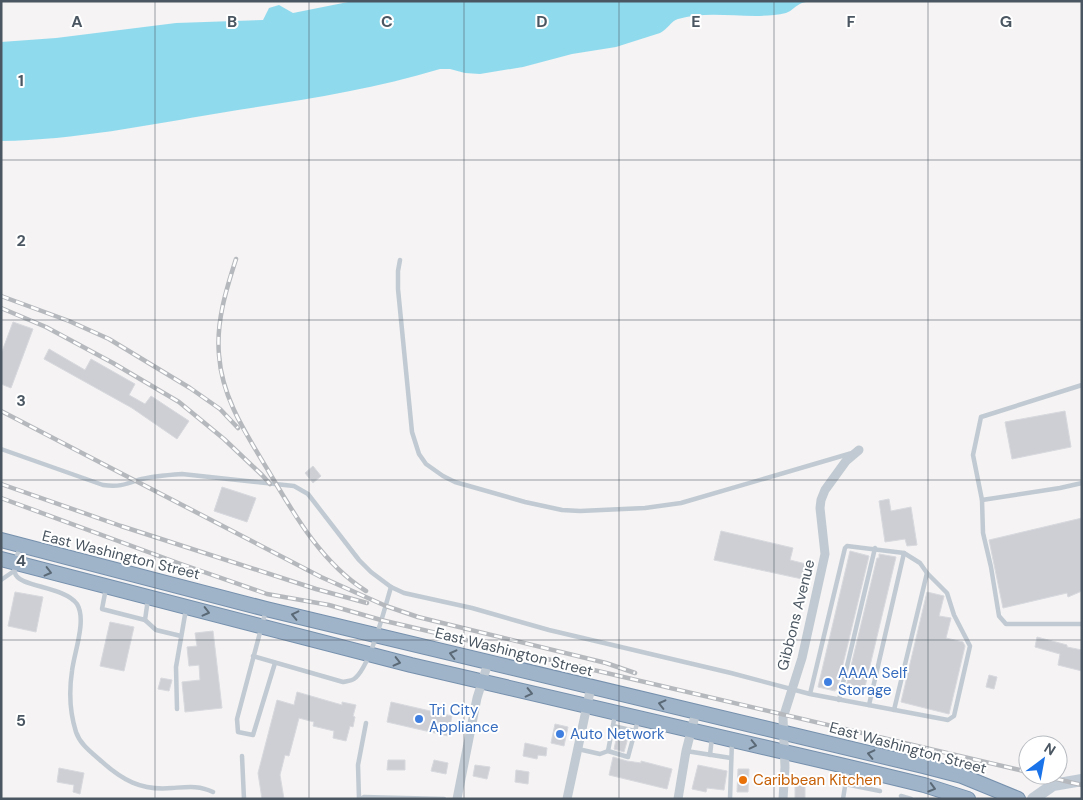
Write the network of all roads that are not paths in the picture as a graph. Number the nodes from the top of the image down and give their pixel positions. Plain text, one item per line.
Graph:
1 (400, 260) dead end
2 (1082, 385) edge
3 (1, 449) edge
4 (859, 450) joint
5 (1082, 484) edge
6 (982, 500) junction
7 (1, 540) edge
8 (20, 545) junction
9 (875, 548) junction
10 (904, 553) junction
11 (1, 559) edge
12 (15, 567) junction
13 (927, 573) junction
14 (1, 580) edge
15 (106, 586) junction
16 (391, 587) junction
17 (148, 597) junction
18 (186, 607) junction
19 (266, 609) junction
20 (145, 620) junction
21 (1082, 624) edge
22 (261, 626) junction
23 (376, 634) junction
24 (181, 636) junction
25 (370, 655) junction
26 (253, 656) junction
27 (275, 663) junction
28 (488, 663) junction
29 (481, 682) junction
30 (591, 687) junction
31 (791, 689) junction
32 (810, 694) junction
33 (839, 700) junction
34 (869, 705) junction
35 (587, 706) junction
36 (177, 709) dead end
37 (894, 710) junction
38 (696, 712) junction
39 (615, 719) junction
40 (366, 723) dead end
41 (636, 725) junction
42 (691, 730) junction
43 (783, 733) junction
44 (712, 735) junction
45 (611, 738) junction
46 (617, 738) dead end
47 (732, 740) junction
48 (577, 749) junction
49 (608, 752) junction
50 (686, 752) junction
51 (784, 752) junction
52 (710, 755) junction
53 (242, 756) dead end
54 (731, 758) junction
55 (849, 767) junction
56 (1082, 780) edge
57 (845, 784) junction
58 (880, 791) dead end
59 (213, 792) dead end
60 (901, 796) dead end
61 (244, 799) edge
62 (360, 799) edge
63 (444, 799) edge
64 (457, 799) edge
65 (567, 799) edge
66 (678, 799) edge
67 (730, 799) edge
68 (783, 799) edge
69 (843, 799) edge
70 (911, 799) edge
71 (968, 799) edge
72 (1018, 799) edge
73 (1033, 799) edge

1 - 4 lane
2 - 6 lane
3 - 16 lane
4 - 31 street, Gibbons Avenue
5 - 6 lane
6 - 21 lane
7 - 8 highway, East Washington Street
8 - 12 lane
8 - 19 highway, East Washington Street
9 - 10 lane
9 - 32 lane
9 - 33 lane
10 - 13 lane
10 - 34 lane
11 - 12 highway
12 - 14 lane
12 -> 15 highway
12 - 59 lane
13 - 37 lane
13 - 37 lane
15 - 17 highway
15 - 20 lane
16 - 23 lane
16 - 31 lane
17 - 18 highway
17 - 20 lane
18 -> 22 highway
18 - 24 lane
19 - 22 lane
23 -> 19 highway, East Washington Street
20 - 24 lane
22 - 25 highway
22 - 26 lane
23 - 25 lane
28 -> 23 highway, East Washington Street
24 - 36 lane
25 - 27 lane
25 -> 29 highway
26 - 27 lane
26 - 27 lane
28 - 29 street
28 - 30 highway, East Washington Street
29 -> 35 highway
29 - 64 street
30 - 35 street
38 -> 30 highway, East Washington Street
31 - 32 lane
31 - 43 street, Gibbons Avenue
32 - 33 lane
33 - 34 lane
34 - 37 lane
35 - 39 highway
35 - 48 street
38 - 42 street
38 - 43 highway, East Washington Street
39 - 41 highway
39 - 45 lane
40 - 62 lane
41 - 42 highway
41 - 49 lane
42 - 44 highway
42 - 50 street
43 - 51 street, Gibbons Avenue
72 -> 43 highway, East Washington Street
44 - 47 highway
44 - 52 lane
45 - 46 lane
45 - 49 lane
47 -> 51 highway
47 - 54 lane
48 - 49 lane
48 - 65 street
50 - 52 lane
50 - 66 street
51 - 55 highway
51 - 68 street, Gibbons Avenue
52 - 54 lane
53 - 61 lane
54 - 67 lane
55 - 57 lane
55 -> 71 highway
56 - 73 main road
57 - 58 lane
57 - 69 lane
60 - 70 lane
62 - 63 lane

